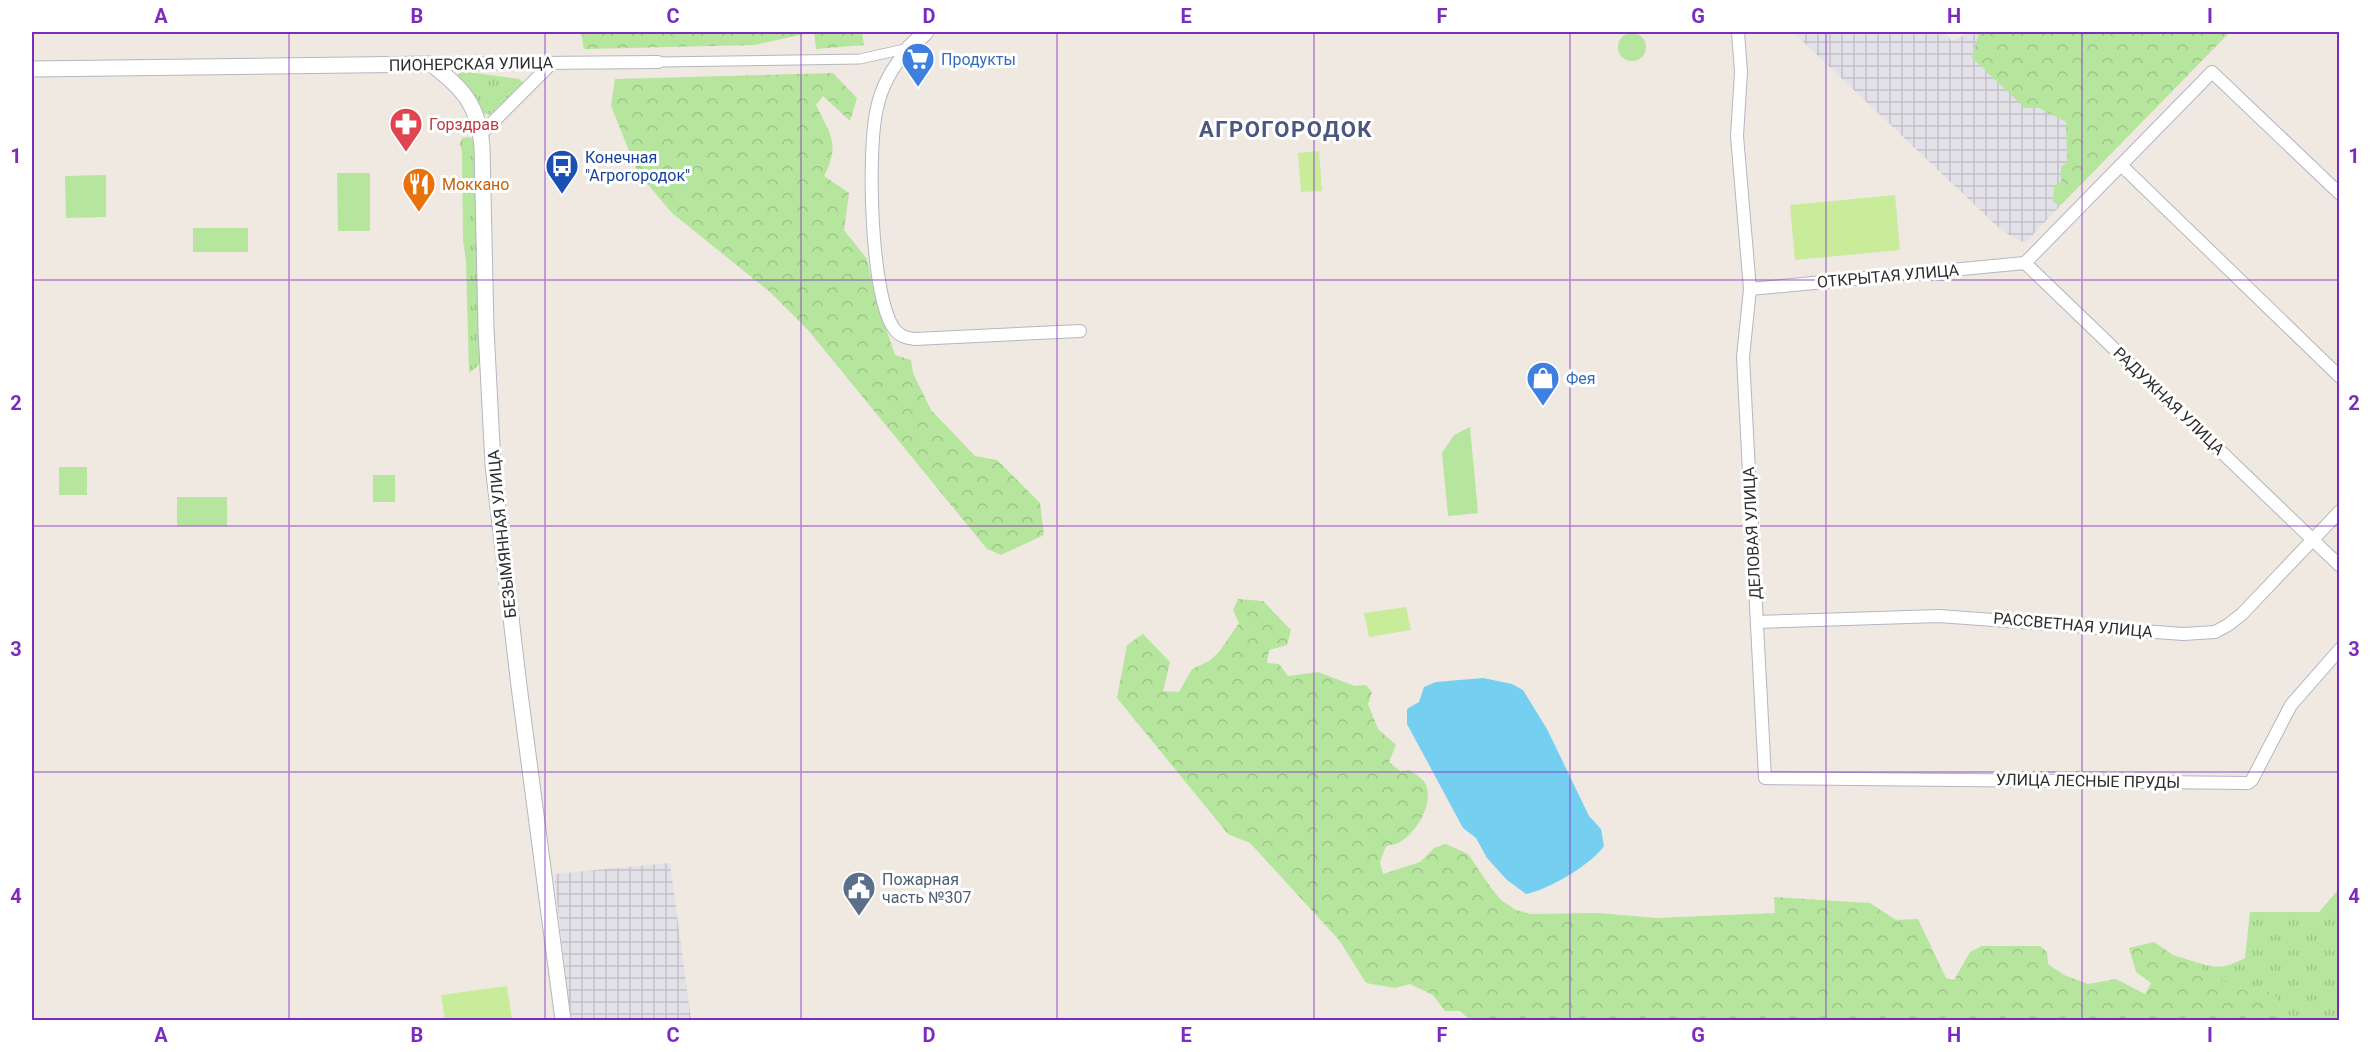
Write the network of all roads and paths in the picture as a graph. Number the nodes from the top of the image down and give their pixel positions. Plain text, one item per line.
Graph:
1 (926, 32) edge
2 (1738, 32) edge
3 (909, 48) junction
4 (658, 62) joint
5 (552, 63) junction
6 (431, 64) junction
7 (32, 69) edge
8 (481, 134) junction
9 (2121, 165) junction
10 (2340, 194) edge
11 (2025, 263) junction
12 (1750, 289) junction
13 (1080, 331) dead end
14 (2340, 377) edge
15 (2340, 512) edge
16 (2313, 540) junction
17 (2340, 566) edge
18 (1757, 622) junction
19 (2340, 649) edge
20 (1765, 778) joint
21 (562, 1020) edge

1 - 3 street
2 - 12 street, ДЕЛОВАЯ УЛИЦА
3 - 4 street, ПИОНЕРСКАЯ УЛИЦА
3 - 13 street
4 - 5 street, ПИОНЕРСКАЯ УЛИЦА
5 - 6 street, ПИОНЕРСКАЯ УЛИЦА
5 - 8 street
6 - 7 street, ПИОНЕРСКАЯ УЛИЦА
6 - 8 street, БЕЗЫМЯННАЯ УЛИЦА
8 - 21 street, БЕЗЫМЯННАЯ УЛИЦА
9 - 10 street
9 - 11 street
9 - 14 street
11 - 12 street, ОТКРЫТАЯ УЛИЦА
11 - 16 street, РАДУЖНАЯ УЛИЦА
12 - 18 street, ДЕЛОВАЯ УЛИЦА
15 - 16 street, РАССВЕТНАЯ УЛИЦА
16 - 17 street, РАДУЖНАЯ УЛИЦА
16 - 18 street, РАССВЕТНАЯ УЛИЦА
18 - 20 street, ДЕЛОВАЯ УЛИЦА
19 - 20 street, УЛИЦА ЛЕСНЫЕ ПРУДЫ

